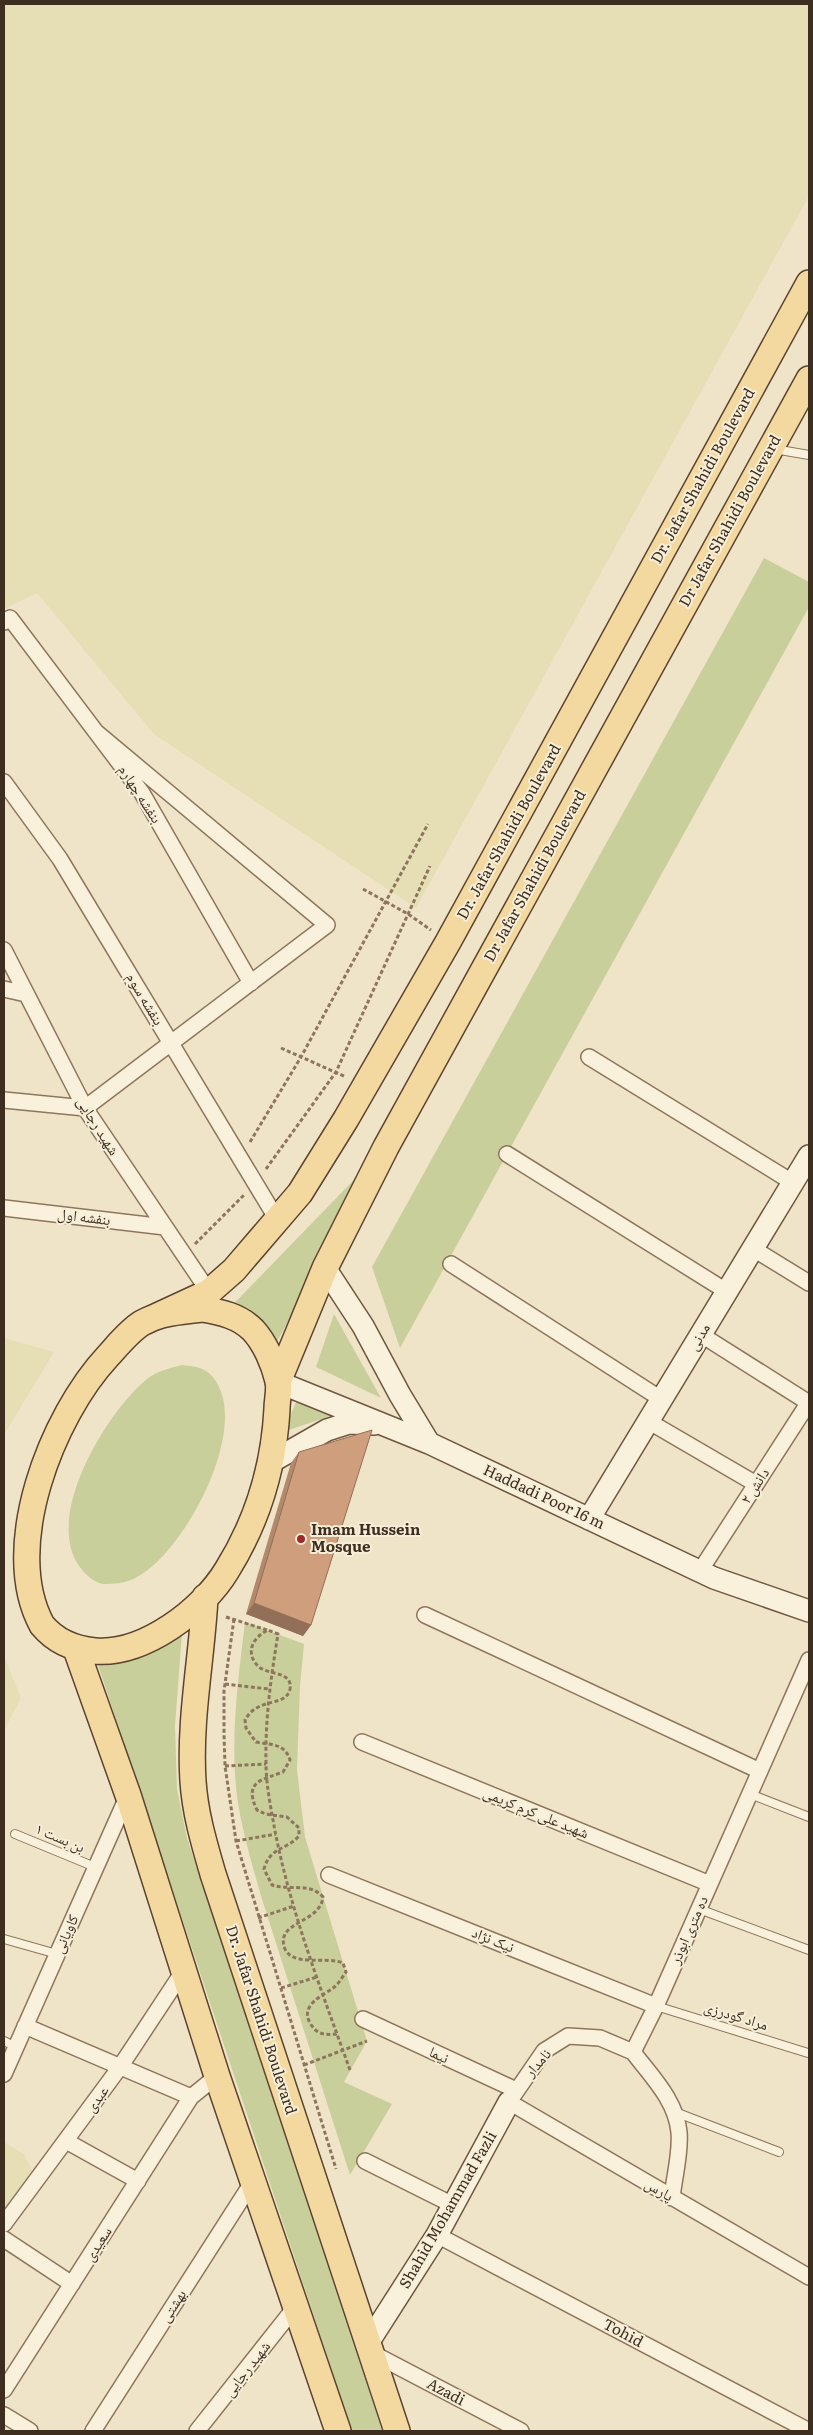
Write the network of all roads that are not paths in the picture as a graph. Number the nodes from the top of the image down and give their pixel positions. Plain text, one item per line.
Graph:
1 (809, 283) edge
2 (808, 385) edge
3 (769, 449) junction
4 (809, 454) edge
5 (7, 620) edge
6 (96, 732) junction
7 (4, 782) edge
8 (4, 950) edge
9 (251, 983) junction
10 (4, 989) edge
11 (26, 994) junction
12 (171, 1042) junction
13 (589, 1057) dead end
14 (4, 1100) edge
15 (85, 1108) junction
16 (507, 1154) dead end
17 (803, 1171) edge
18 (4, 1208) edge
19 (278, 1221) junction
20 (165, 1227) junction
21 (752, 1248) junction
22 (451, 1264) dead end
23 (325, 1268) junction
24 (809, 1283) edge
25 (726, 1291) junction
26 (209, 1292) junction
27 (142, 1323) junction
28 (700, 1334) junction
29 (278, 1382) junction
30 (661, 1399) junction
31 (809, 1403) edge
32 (648, 1421) junction
33 (384, 1424) junction
34 (429, 1443) junction
35 (271, 1462) junction
36 (756, 1484) junction
37 (589, 1519) junction
38 (700, 1571) junction
39 (205, 1605) junction
40 (809, 1611) edge
41 (425, 1615) dead end
42 (76, 1650) junction
43 (809, 1660) edge
44 (805, 1679) edge
45 (362, 1742) dead end
46 (760, 1771) junction
47 (128, 1794) junction
48 (750, 1794) junction
49 (809, 1817) edge
50 (14, 1834) dead end
51 (95, 1867) junction
52 (330, 1874) dead end
53 (710, 1884) junction
54 (699, 1909) junction
55 (4, 1939) edge
56 (809, 1950) edge
57 (57, 1954) junction
58 (184, 1970) junction
59 (656, 2006) junction
60 (363, 2019) dead end
61 (25, 2026) junction
62 (10, 2044) edge
63 (632, 2052) junction
64 (808, 2053) dead end
65 (120, 2067) junction
66 (4, 2074) edge
67 (217, 2076) junction
68 (512, 2096) junction
69 (191, 2097) junction
70 (675, 2112) junction
71 (66, 2141) junction
72 (779, 2152) dead end
73 (365, 2161) dead end
74 (138, 2181) junction
75 (253, 2181) junction
76 (672, 2198) junction
77 (453, 2205) junction
78 (4, 2224) edge
79 (437, 2235) junction
80 (4, 2239) edge
81 (809, 2277) edge
82 (72, 2284) junction
83 (296, 2306) junction
84 (370, 2348) junction
85 (4, 2390) edge
86 (4, 2415) edge
87 (30, 2431) edge
88 (93, 2431) edge
89 (197, 2431) edge
90 (338, 2431) edge
91 (397, 2431) edge
92 (520, 2431) edge
93 (809, 2431) edge

1 - 19 main road, Dr. Jafar Shahidi Boulevard
2 - 3 main road, Dr Jafar Shahidi Boulevard
3 - 4 lane
3 - 23 main road, Dr Jafar Shahidi Boulevard
5 - 6 street, بنفشه چهارم
6 - 9 street, بنفشه چهارم
6 - 9 street
7 - 12 street, بنفشه سوم
8 - 11 street, شهید رجایی
9 - 12 street
10 - 11 street
11 - 15 street, شهید رجایی
12 - 15 street
12 - 19 street, بنفشه سوم
13 - 17 street
14 - 15 street
15 - 20 street, شهید رجایی
16 - 25 street
17 - 21 street, مدنی
18 - 20 street, بنفشه اول
19 - 26 main road, Dr. Jafar Shahidi Boulevard
20 - 26 street, شهید رجایی
21 - 24 street
21 - 25 street, مدنی
22 - 30 street
23 - 29 main road, Dr Jafar Shahidi Boulevard
23 - 34 street
25 - 28 street, مدنی
26 - 27 main road, Dr. Jafar Shahidi Boulevard
27 - 29 main road
27 - 42 main road
28 - 30 street, مدنی
28 - 31 street
29 - 33 street, Haddadi Poor 16 m
29 - 35 main road
30 - 32 street, مدنی
31 - 36 street, دانش ۲
32 - 36 street
32 - 37 street, مدنی
33 - 34 street, Haddadi Poor 16 m
33 - 35 street
34 - 37 street, Haddadi Poor 16 m
35 - 39 main road
36 - 38 street, دانش ۲
37 - 38 street, Haddadi Poor 16 m
38 - 40 street, Haddadi Poor 16 m
39 - 42 main road
39 - 84 main road, Dr. Jafar Shahidi Boulevard
41 - 46 street
42 - 47 main road
43 - 44 street, ده متری ابوذر
44 - 46 street, ده متری ابوذر
45 - 53 street, شهید علی کرم کریمی
46 - 48 street, ده متری ابوذر
47 - 51 street, کاویانی
47 - 58 main road
48 - 49 lane
48 - 53 street, ده متری ابوذر
50 - 51 lane, بن بست ۱
51 - 57 street, کاویانی
52 - 59 street, نیک نژاد
53 - 54 street, ده متری ابوذر
54 - 56 lane
54 - 59 street, ده متری ابوذر
55 - 57 lane
57 - 61 street, کاویانی
58 - 65 street, عبدی
58 - 67 main road
59 - 63 street, ده متری ابوذر
59 - 64 lane, مراد گودرزی
60 - 68 street, نیما
61 - 62 street, کاویانی
61 - 65 street
62 - 66 street, کاویانی
63 - 68 street, نامدار
63 - 70 street
65 - 69 street
65 - 71 street, عبدی
67 - 69 street, سعیدی
67 - 75 main road
68 - 76 street, پارس
68 - 77 street, Shahid Mohammad Fazli
69 - 74 street, سعیدی
70 - 72 lane
70 - 76 street
71 - 74 street
71 - 78 street, عبدی
73 - 77 street
74 - 82 street, سعیدی
75 - 83 main road
75 - 88 street, بهشتی
76 - 81 street, پارس
77 - 79 street, Shahid Mohammad Fazli
79 - 84 street, Shahid Mohammad Fazli
79 - 93 street, Tohid
80 - 82 street
82 - 85 street, سعیدی
83 - 89 street, شهید رجایی
83 - 90 main road
84 - 91 main road, Dr. Jafar Shahidi Boulevard
84 - 92 street, Azadi
86 - 87 street

